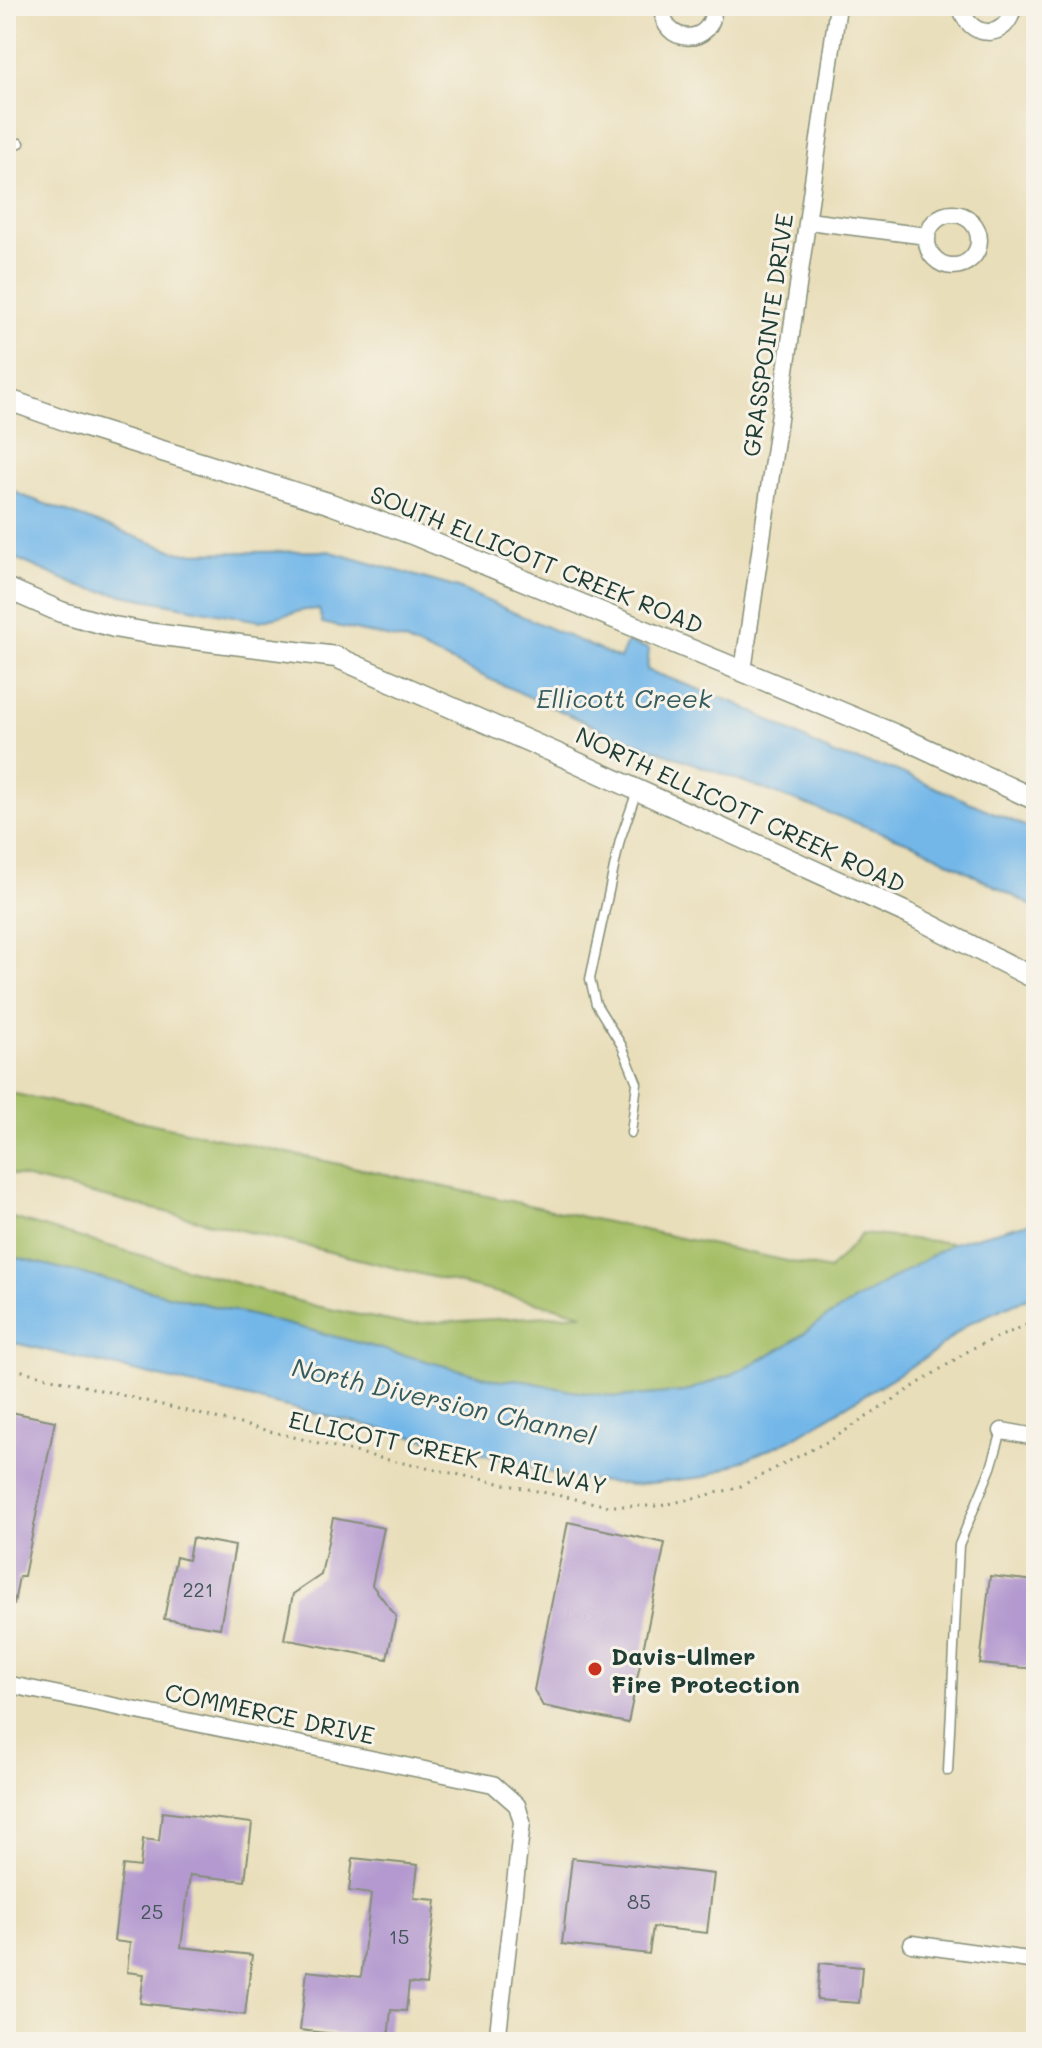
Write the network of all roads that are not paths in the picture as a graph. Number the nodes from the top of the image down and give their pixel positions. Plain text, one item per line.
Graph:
1 (663, 6) edge
2 (713, 6) edge
3 (838, 6) edge
4 (961, 6) edge
5 (1013, 6) edge
6 (20, 143) dead end
7 (6, 147) edge
8 (808, 221) junction
9 (927, 236) dead end
10 (6, 399) edge
11 (6, 588) edge
12 (743, 671) junction
13 (637, 790) junction
14 (1036, 800) edge
15 (1036, 979) edge
16 (631, 1133) dead end
17 (1002, 1431) joint
18 (1036, 1437) edge
19 (6, 1684) edge
20 (948, 1771) dead end
21 (912, 1944) dead end
22 (1036, 1961) edge
23 (497, 2042) edge

1 - 2 street
3 - 8 street, GRASSPOINTE DRIVE
4 - 5 street
6 - 7 lane
8 - 9 street
8 - 12 street, GRASSPOINTE DRIVE
10 - 12 street, SOUTH ELLICOTT CREEK ROAD
11 - 13 street, NORTH ELLICOTT CREEK ROAD
12 - 14 street, SOUTH ELLICOTT CREEK ROAD
13 - 15 street, NORTH ELLICOTT CREEK ROAD
13 - 16 lane
17 - 18 street
17 - 20 lane
19 - 23 street, COMMERCE DRIVE
21 - 22 street

